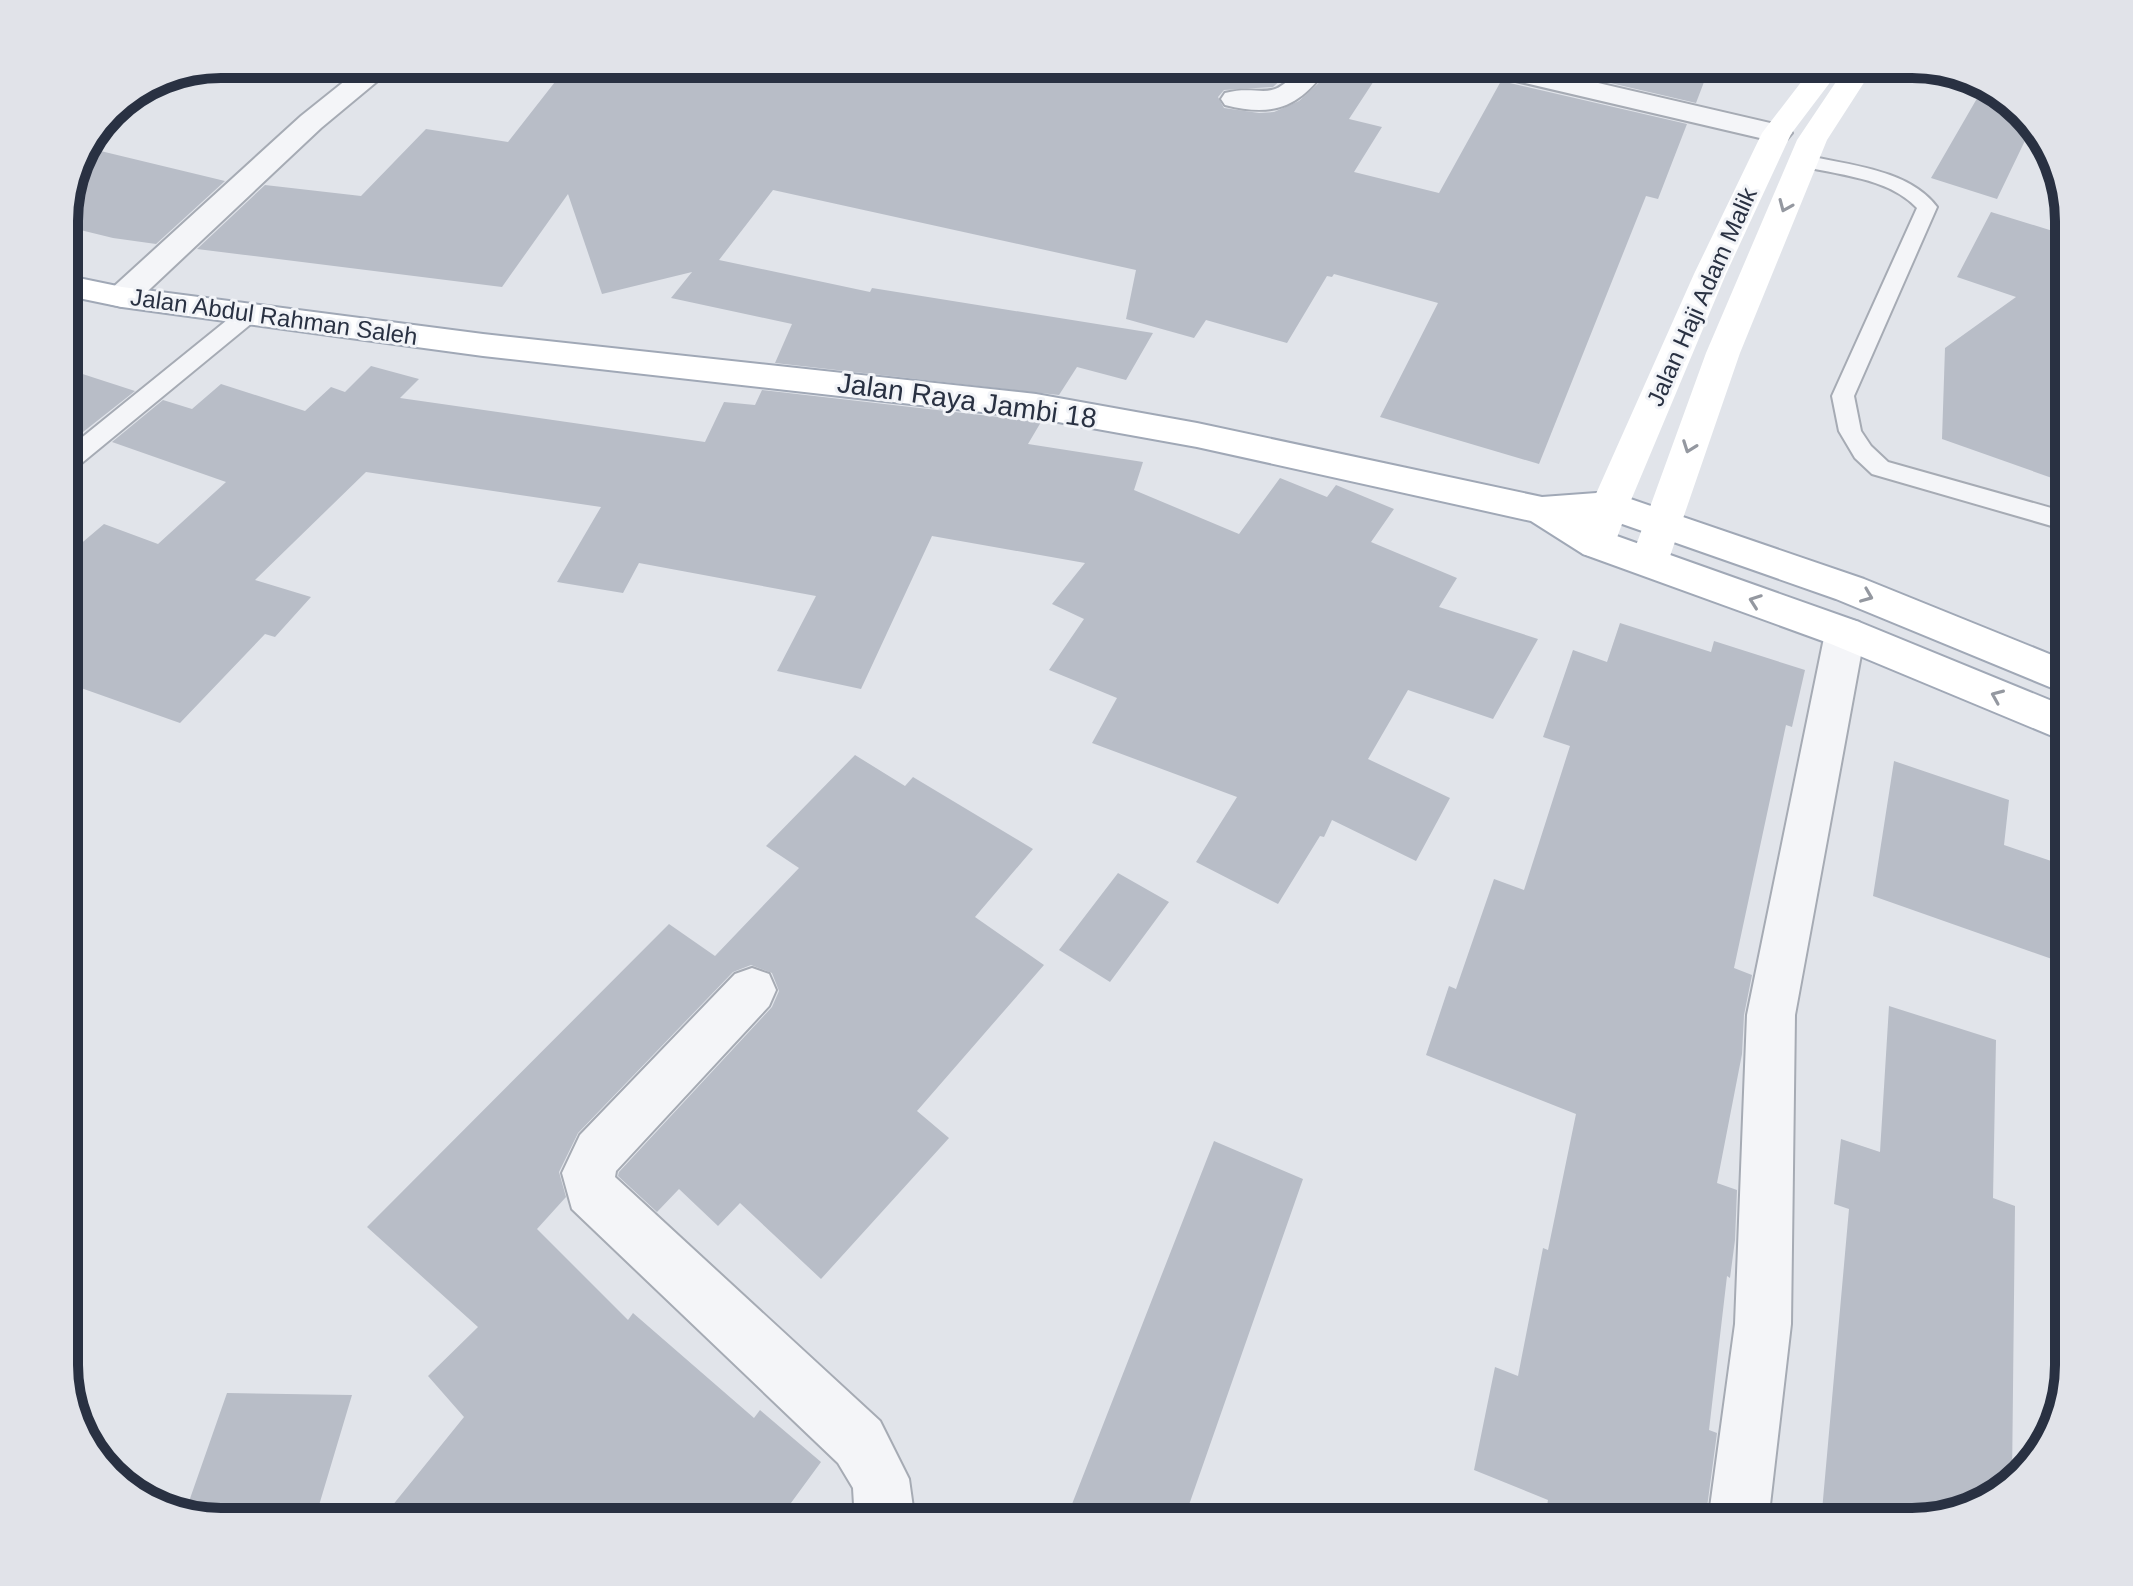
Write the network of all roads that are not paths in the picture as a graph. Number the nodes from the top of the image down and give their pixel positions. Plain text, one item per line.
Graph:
1 (366, 78) edge
2 (1307, 78) edge
3 (1539, 78) edge
4 (1819, 78) edge
5 (1853, 78) edge
6 (1235, 99) dead end
7 (1777, 133) junction
8 (1804, 161) junction
9 (78, 288) edge
10 (122, 297) junction
11 (250, 313) junction
12 (483, 345) joint
13 (78, 454) edge
14 (1610, 505) junction
15 (1542, 510) junction
16 (2055, 518) edge
17 (1662, 523) junction
18 (1597, 544) junction
19 (1649, 562) junction
20 (1845, 633) junction
21 (2055, 673) edge
22 (2055, 720) edge
23 (752, 990) dead end
24 (886, 1508) edge
25 (1740, 1508) edge

1 - 10 street
2 - 6 street
3 - 7 street
4 - 7 main road, Jalan Haji Adam Malik
5 - 8 main road
7 - 14 main road, Jalan Haji Adam Malik
8 - 16 lane
8 -> 17 main road
9 - 10 main road, Jalan Abdul Rahman Saleh
10 - 11 main road, Jalan Abdul Rahman Saleh
11 - 12 main road, Jalan Abdul Rahman Saleh
11 - 13 lane
12 - 15 main road, Jalan Raya Jambi 18
14 - 15 main road
14 - 17 main road
14 - 18 main road, Jalan Haji Adam Malik
15 - 18 main road
17 - 19 main road
17 -> 21 main road
18 - 19 main road
20 -> 19 main road
22 -> 20 main road
20 - 25 street
23 - 24 street

